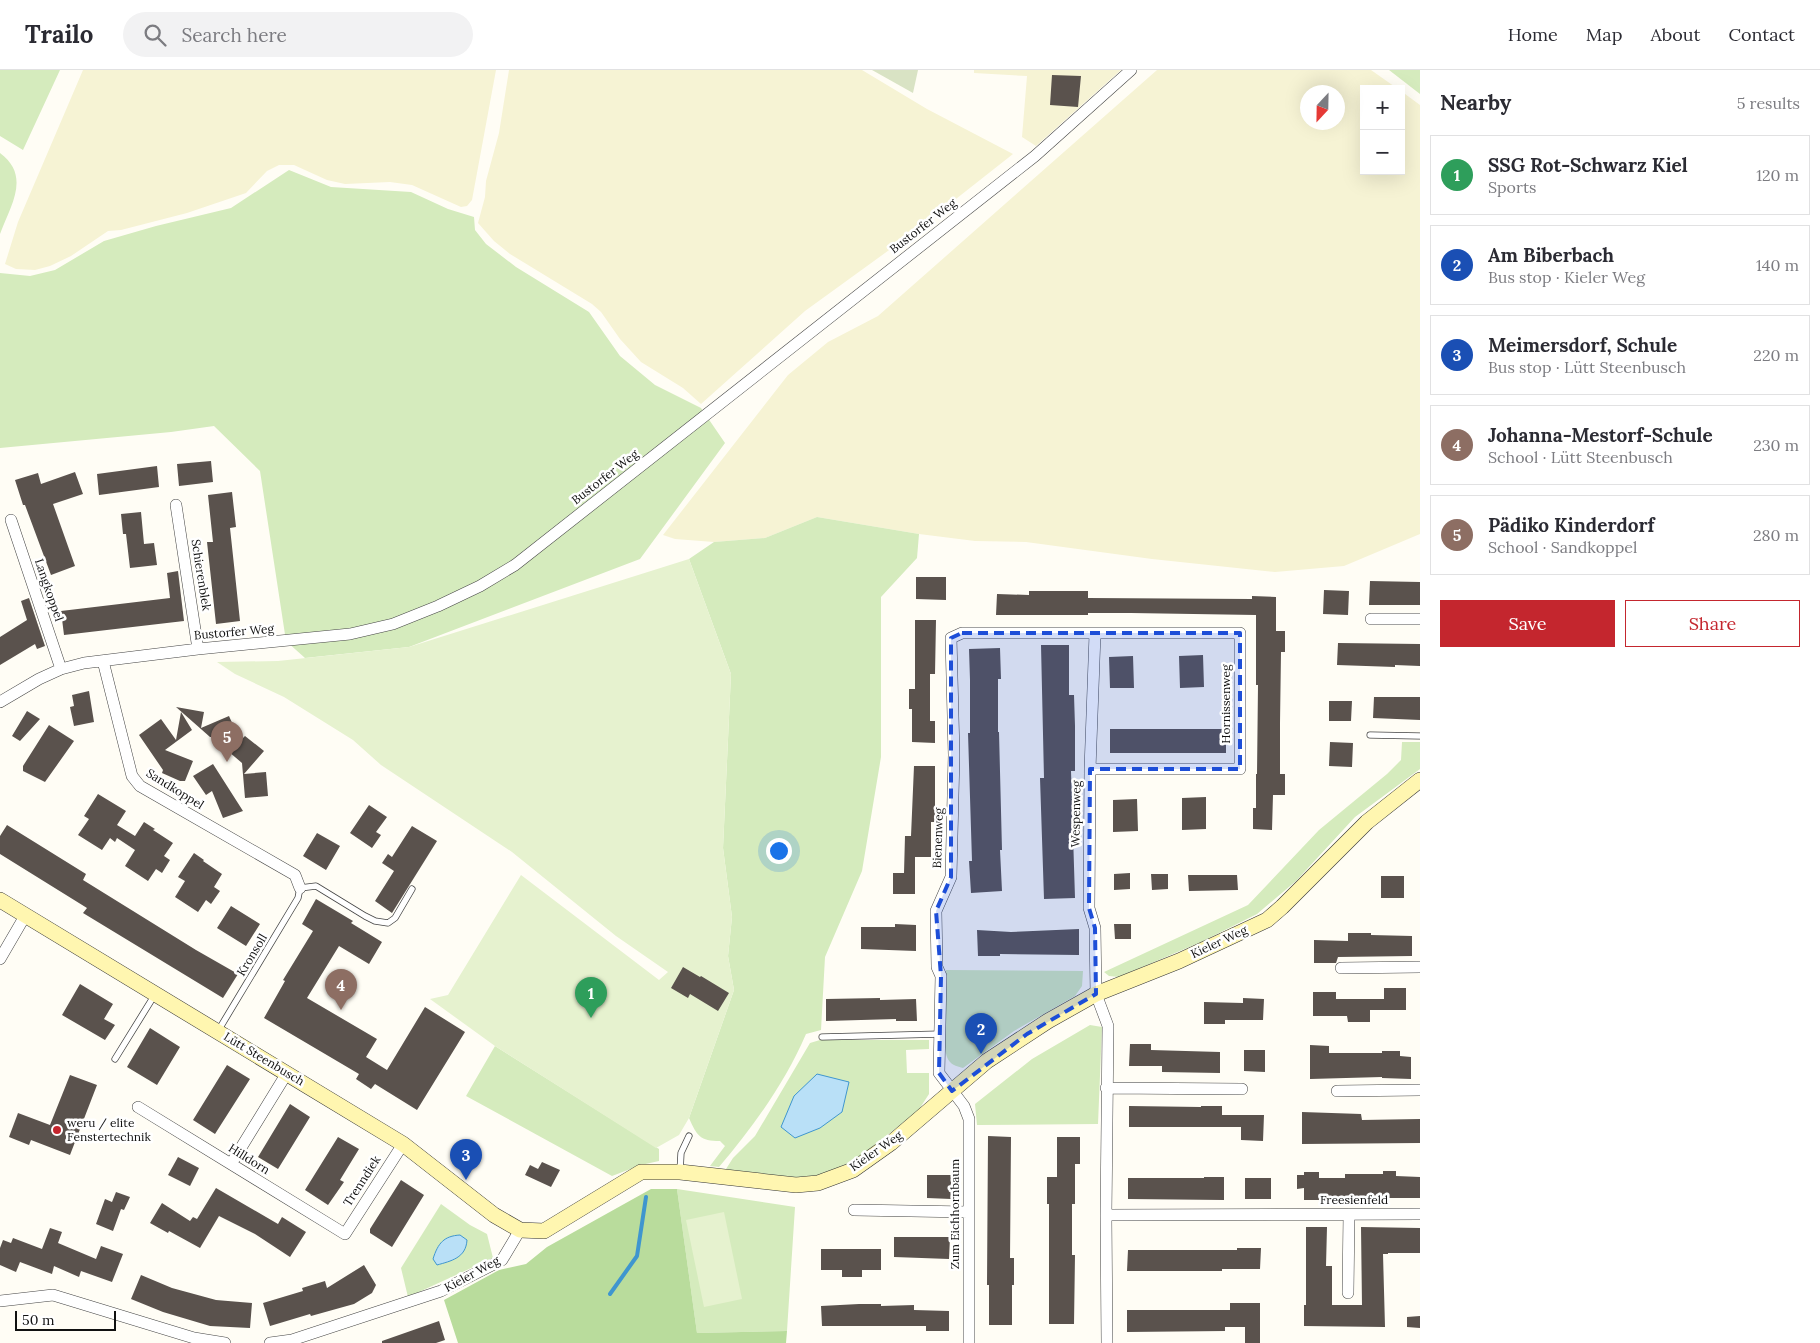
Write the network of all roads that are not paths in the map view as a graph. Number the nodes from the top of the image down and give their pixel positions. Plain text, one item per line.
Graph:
1 (1131, 70) edge
2 (176, 505) dead end
3 (12, 520) dead end
4 (1371, 619) dead end
5 (1420, 619) edge
6 (1095, 634) junction
7 (198, 649) junction
8 (103, 661) junction
9 (61, 669) junction
10 (0, 702) edge
11 (1370, 736) dead end
12 (1420, 736) edge
13 (1090, 769) junction
14 (1420, 780) edge
15 (300, 888) junction
16 (412, 890) dead end
17 (0, 900) edge
18 (25, 916) junction
19 (0, 958) edge
20 (1420, 967) edge
21 (1341, 968) dead end
22 (155, 994) junction
23 (1096, 994) junction
24 (218, 1031) junction
25 (941, 1034) junction
26 (822, 1037) dead end
27 (115, 1058) dead end
28 (287, 1073) junction
29 (1106, 1088) junction
30 (1242, 1089) dead end
31 (1420, 1090) edge
32 (952, 1091) junction
33 (1338, 1091) dead end
34 (138, 1107) dead end
35 (688, 1136) dead end
36 (403, 1144) junction
37 (231, 1164) junction
38 (680, 1172) junction
39 (854, 1210) dead end
40 (968, 1212) junction
41 (1349, 1214) junction
42 (1420, 1214) edge
43 (1106, 1215) junction
44 (520, 1230) junction
45 (345, 1234) joint
46 (1348, 1293) dead end
47 (0, 1300) edge
48 (225, 1343) edge
49 (270, 1343) edge
50 (968, 1343) edge
51 (1107, 1343) edge

1 - 7 street, Bustorfer Weg
2 - 7 street, Schierenblek
3 - 9 street, Langkoppel
4 - 5 street
6 - 13 street, Wespenweg
6 - 13 street, Hornissenweg
6 - 25 street, Bienenweg
7 - 8 street, Bustorfer Weg
8 - 9 street, Bustorfer Weg
8 - 15 street, Sandkoppel
9 - 10 street, Bustorfer Weg
11 - 12 lane
13 - 23 street, Wespenweg
14 - 23 street, Kieler Weg
15 - 16 lane
15 - 24 lane, Kronsoll
17 - 18 street, Lütt Steenbusch
18 - 19 street
18 - 22 street, Lütt Steenbusch
20 - 21 street
22 - 24 street, Lütt Steenbusch
22 - 27 lane
23 - 29 street, Wespenweg
23 - 32 street, Kieler Weg
24 - 28 street, Lütt Steenbusch
25 - 26 lane
25 - 32 street, Bienenweg
28 - 36 street, Lütt Steenbusch
28 - 37 street
29 - 30 street
29 - 43 street, Wespenweg
31 - 33 street
32 - 38 street, Kieler Weg
32 - 40 street, Zum Eichhornbaum
34 - 37 street, Hilldorn
35 - 38 lane
36 - 44 street, Lütt Steenbusch
36 - 45 street, Trenndiek
37 - 45 street, Hilldorn
38 - 44 street, Kieler Weg
39 - 40 street
40 - 50 street, Zum Eichhornbaum
41 - 42 street, Freesienfeld
41 - 43 street, Freesienfeld
41 - 46 street
43 - 51 street, Wespenweg
44 - 49 street, Kieler Weg
47 - 48 street

